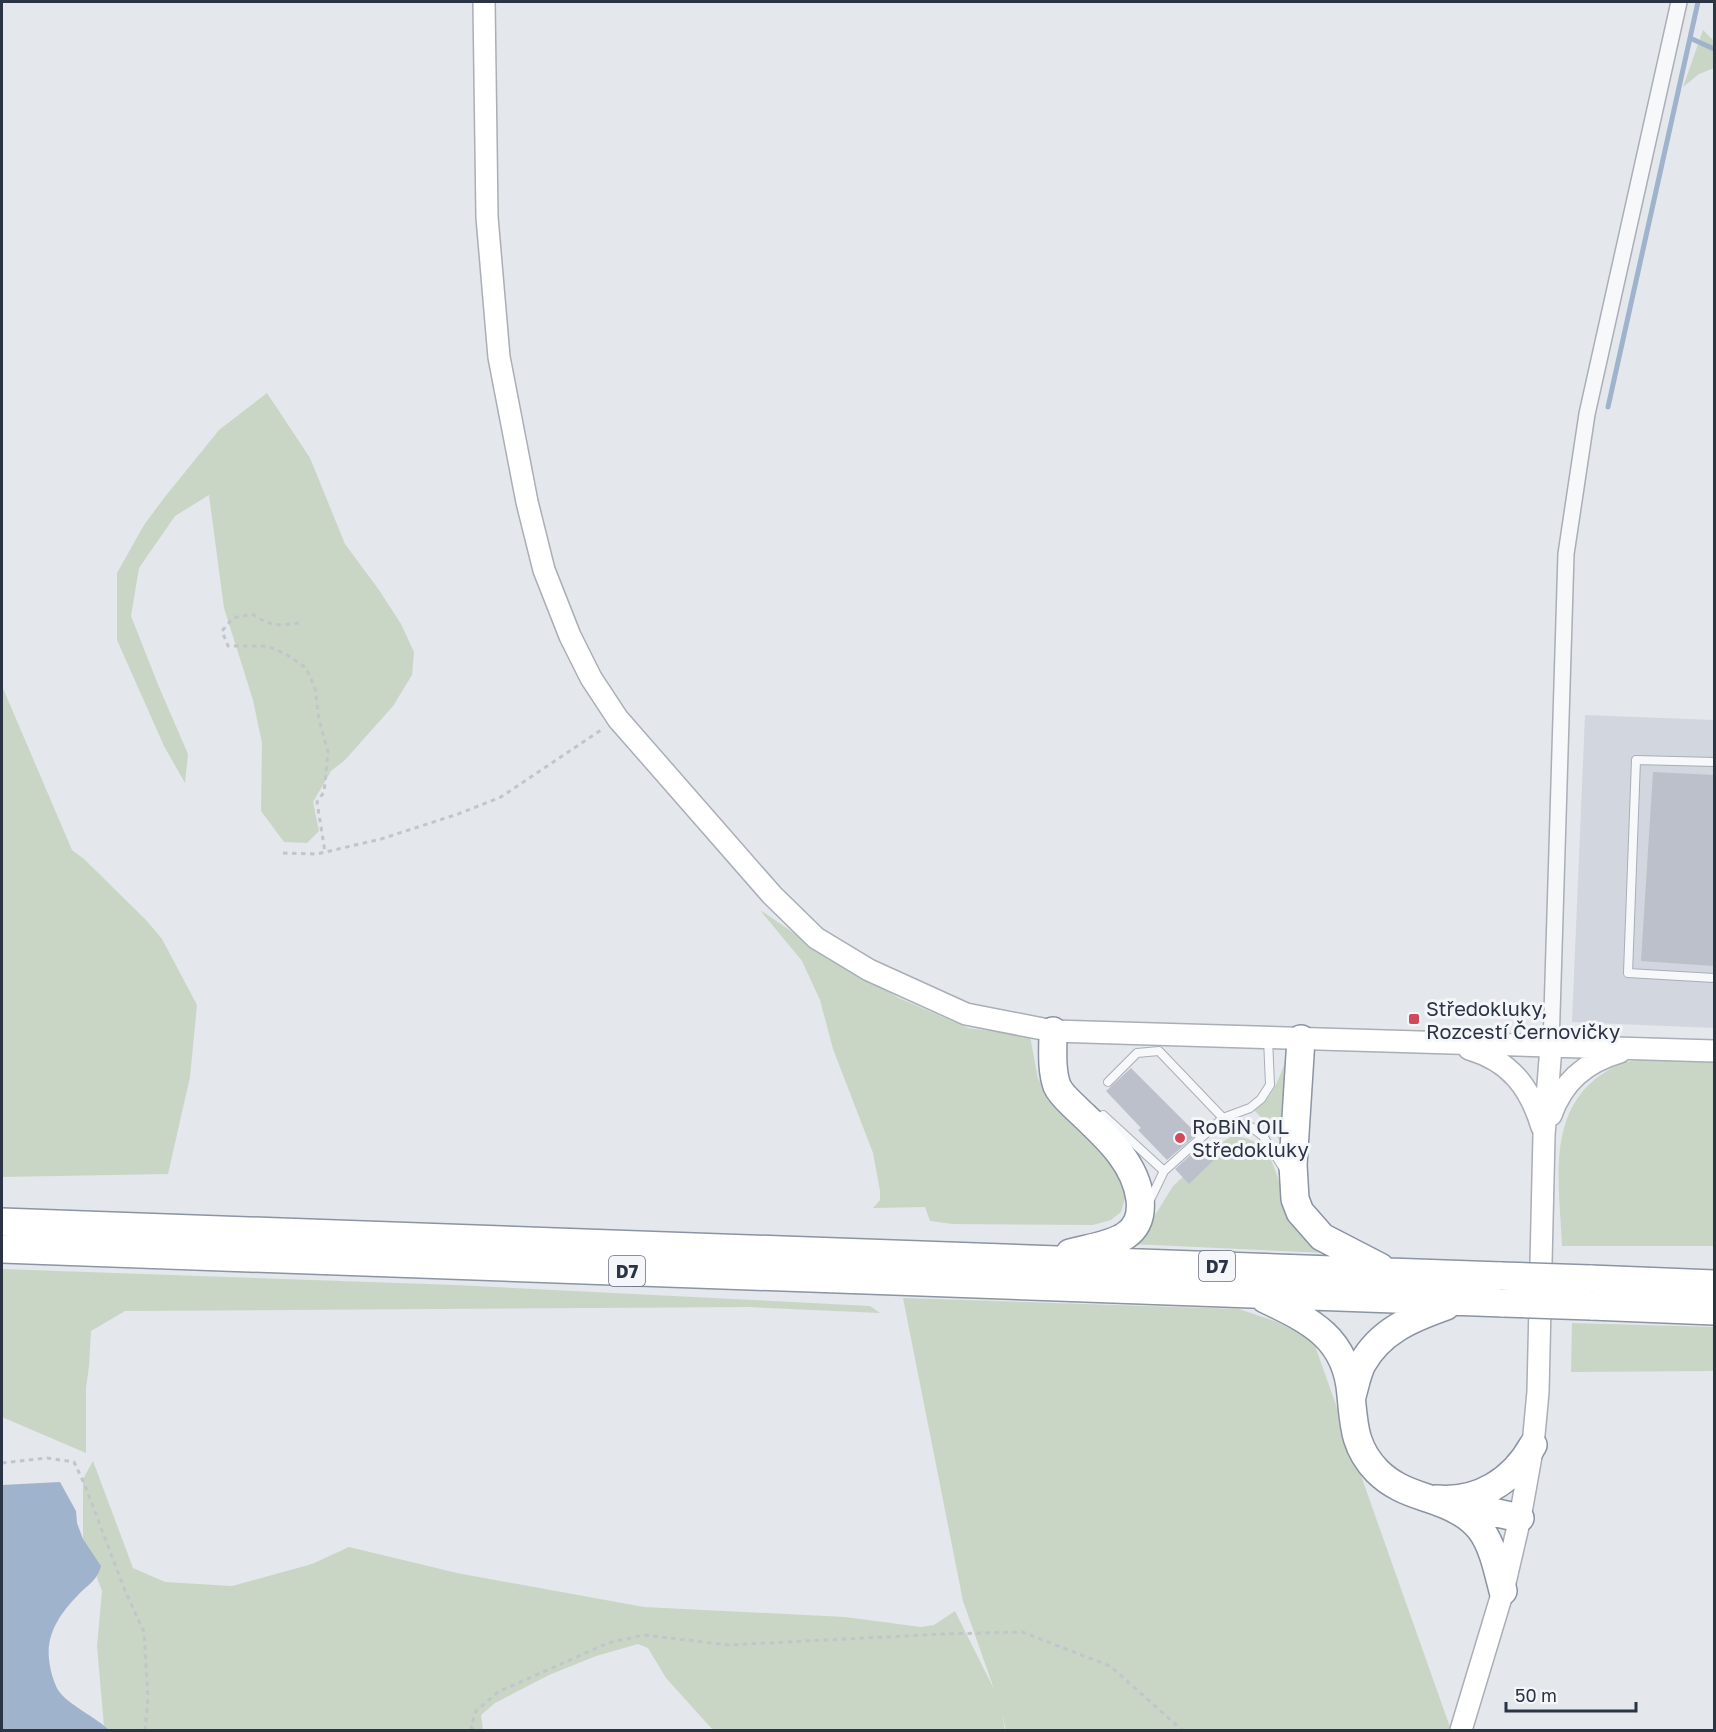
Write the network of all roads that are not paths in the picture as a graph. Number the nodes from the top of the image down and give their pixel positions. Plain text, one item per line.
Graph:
1 (484, 2) edge
2 (1679, 2) edge
3 (1714, 762) edge
4 (1714, 978) edge
5 (1053, 1031) junction
6 (1268, 1038) junction
7 (1301, 1039) junction
8 (1451, 1043) junction
9 (1551, 1047) junction
10 (1632, 1049) junction
11 (1714, 1051) edge
12 (1108, 1082) dead end
13 (1094, 1108) dead end
14 (1223, 1118) junction
15 (1544, 1135) junction
16 (1164, 1171) junction
17 (1293, 1183) junction
18 (1140, 1215) junction
19 (2, 1222) edge
20 (2, 1249) edge
21 (1046, 1260) junction
22 (1389, 1272) junction
23 (1714, 1284) edge
24 (1253, 1294) junction
25 (1458, 1302) junction
26 (1714, 1311) edge
27 (1352, 1397) junction
28 (1533, 1444) junction
29 (1425, 1497) junction
30 (1520, 1518) junction
31 (1503, 1591) junction
32 (1461, 1731) edge

1 - 5 street
2 - 9 street
3 - 4 lane
5 - 6 street
5 - 18 highway
6 - 7 street
6 - 14 lane
7 - 8 street
7 - 17 highway
8 - 9 street
8 - 15 street
9 - 10 street
9 - 15 street
10 - 11 street
10 - 15 street
12 - 14 lane
13 - 16 lane
14 - 16 lane
14 - 17 lane
15 - 28 street
16 - 18 lane
17 - 22 highway
18 - 21 highway
19 - 21 highway, D7
20 - 24 highway, D7
21 - 22 highway, D7
22 - 23 highway, D7, bridge
24 - 25 highway, D7
24 - 27 highway
25 - 26 highway, D7, bridge
25 - 27 highway
27 - 29 highway
28 - 29 highway
28 - 30 street
29 - 30 highway
29 - 31 highway
30 - 31 street
31 - 32 street

